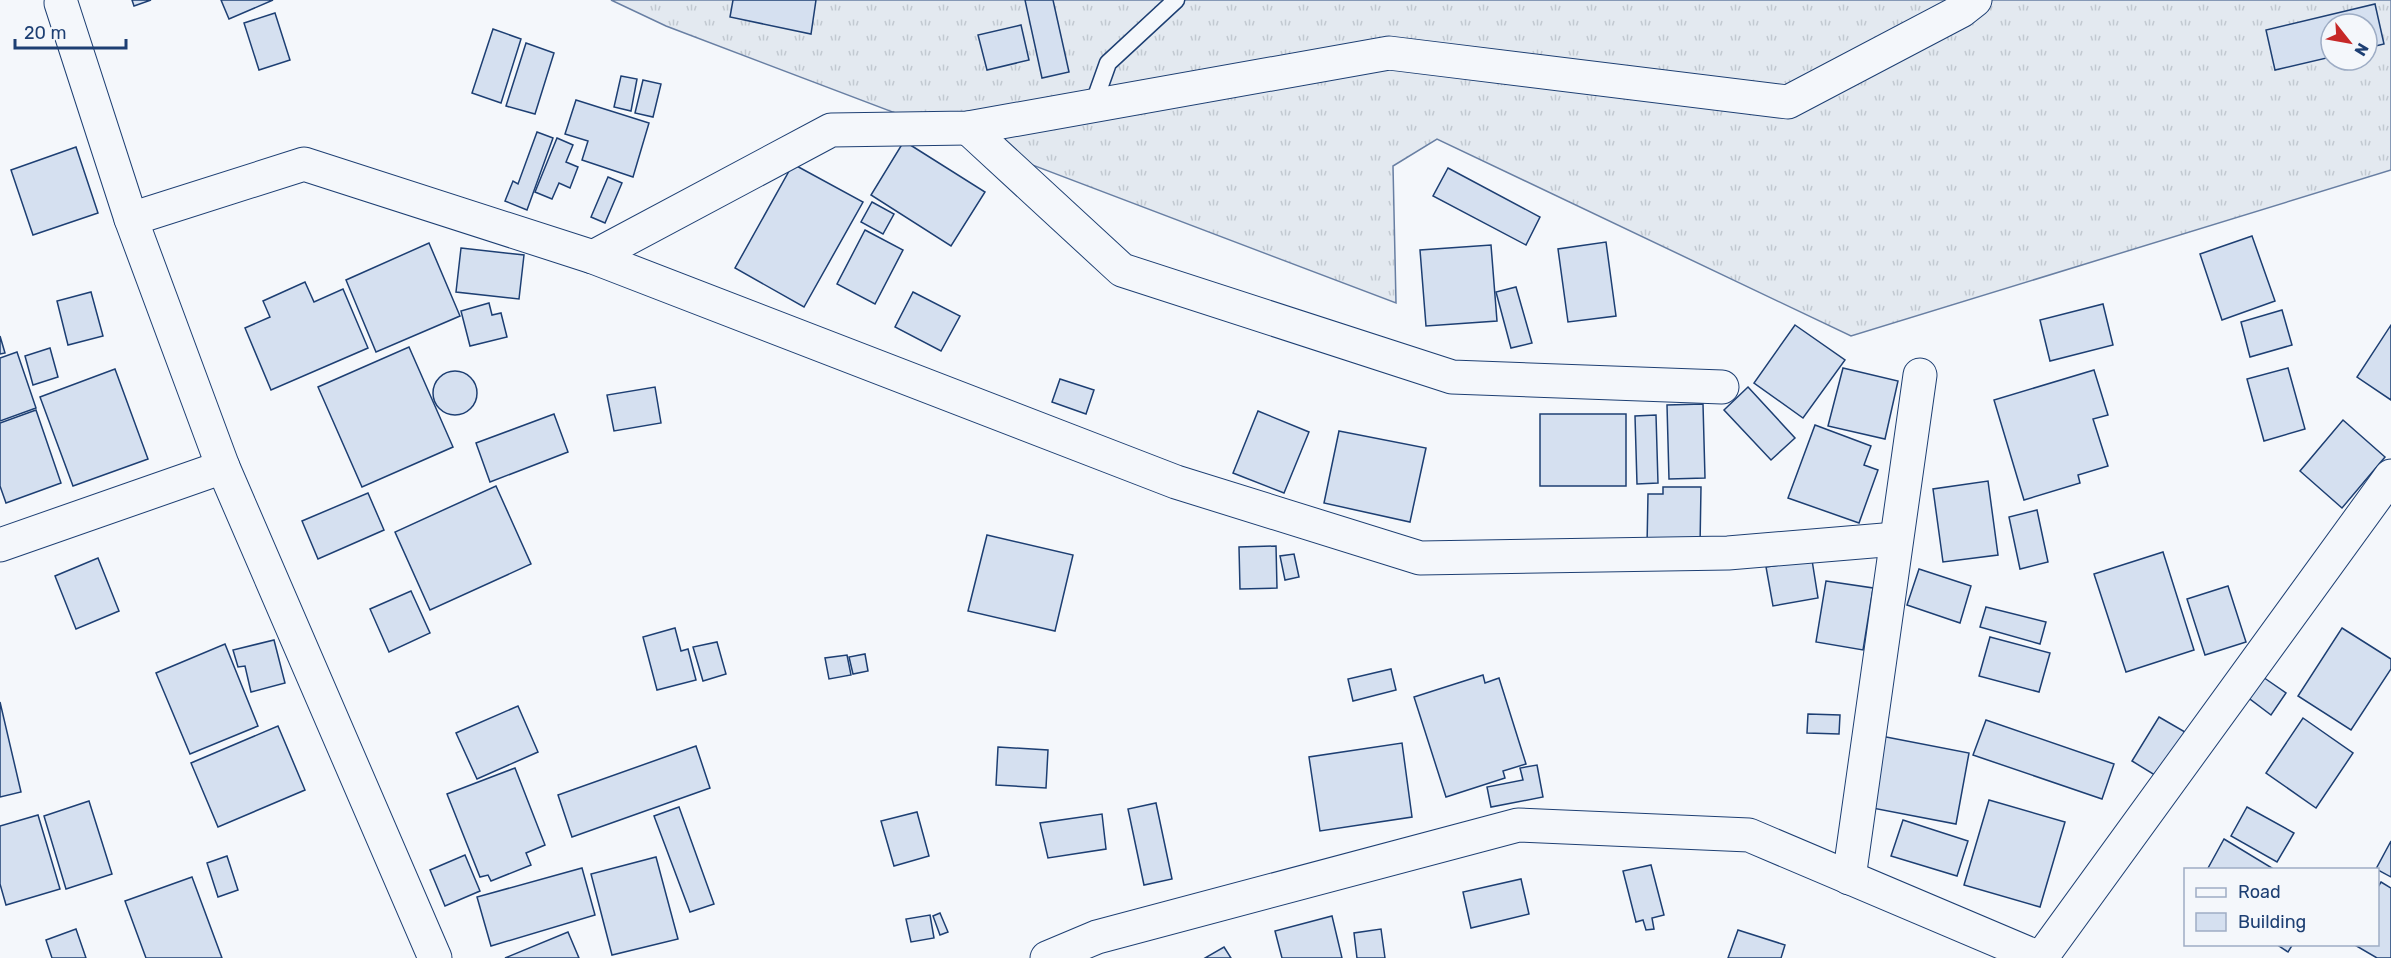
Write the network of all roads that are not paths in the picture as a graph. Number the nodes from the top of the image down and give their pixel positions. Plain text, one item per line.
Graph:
1 (1176, 0) edge
2 (1975, 0) edge
3 (61, 3) dead end
4 (1093, 105) junction
5 (968, 128) junction
6 (132, 219) junction
7 (593, 257) junction
8 (1920, 375) dead end
9 (1722, 387) dead end
10 (223, 467) junction
11 (2391, 476) edge
12 (2380, 515) edge
13 (1896, 538) junction
14 (0, 545) edge
15 (1849, 878) junction
16 (435, 958) edge
17 (1047, 958) edge
18 (2040, 958) edge

1 - 4 lane
2 - 4 street
3 - 6 street
4 - 5 street
5 - 7 street
5 - 9 street
6 - 7 street
6 - 10 street
7 - 13 street
8 - 13 street
10 - 14 street
10 - 16 street
11 - 12 street
12 - 18 street
13 - 15 street
15 - 17 street
15 - 18 street

